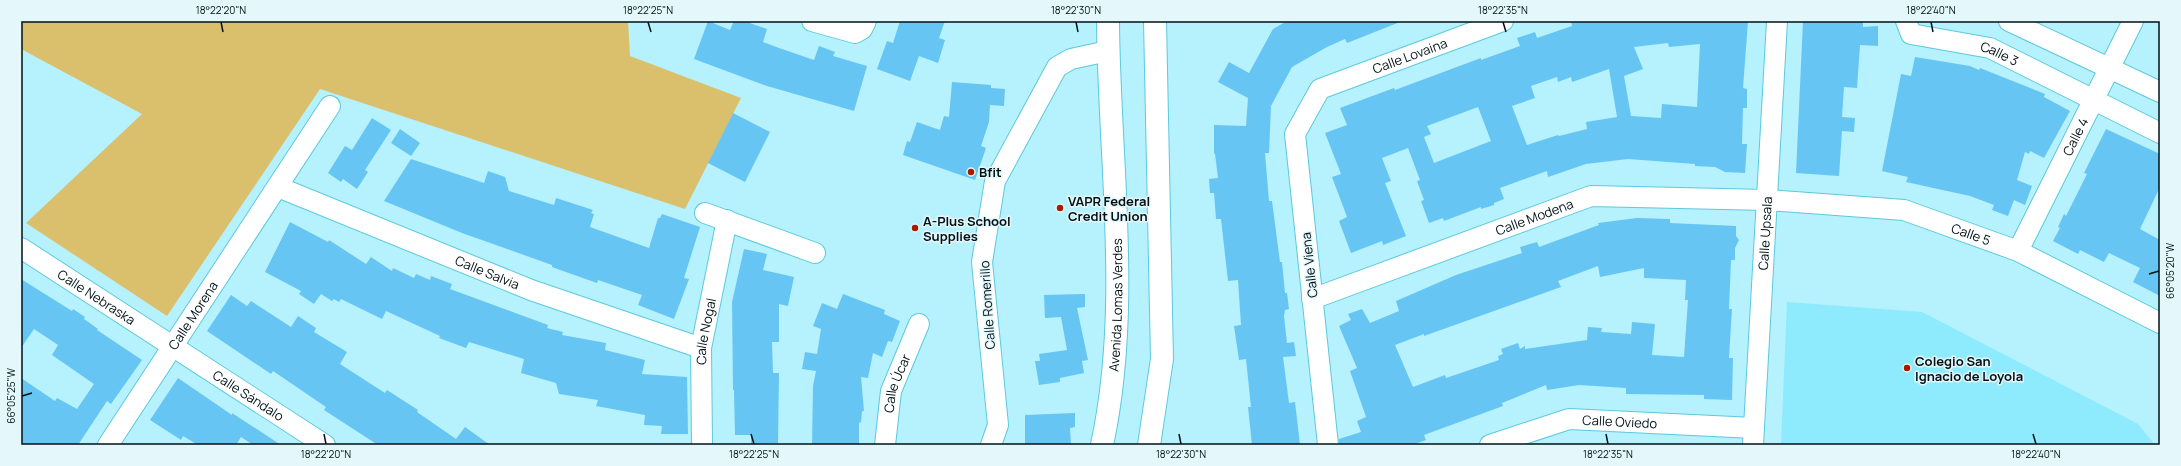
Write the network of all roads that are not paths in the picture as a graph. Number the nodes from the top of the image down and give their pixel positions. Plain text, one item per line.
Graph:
1 (812, 21) edge
2 (866, 21) edge
3 (1108, 21) edge
4 (1155, 21) edge
5 (1503, 21) edge
6 (1777, 21) edge
7 (1906, 21) edge
8 (2009, 21) edge
9 (2133, 21) edge
10 (1108, 51) junction
11 (2111, 67) junction
12 (1319, 91) joint
13 (2160, 92) edge
14 (2094, 100) junction
15 (330, 106) dead end
16 (2160, 134) edge
17 (278, 187) junction
18 (1767, 200) junction
19 (705, 212) dead end
20 (726, 220) junction
21 (21, 248) edge
22 (2018, 251) junction
23 (815, 252) dead end
24 (1312, 299) junction
25 (2160, 323) edge
26 (919, 324) dead end
27 (172, 346) junction
28 (701, 348) junction
29 (1754, 436) edge
30 (108, 445) edge
31 (324, 445) edge
32 (702, 445) edge
33 (885, 445) edge
34 (991, 445) edge
35 (1102, 445) edge
36 (1149, 445) edge
37 (1328, 445) edge
38 (1490, 445) edge

1 - 2 street
3 - 10 main road, Avenida Lomas Verdes
4 - 36 main road
5 - 12 street, Calle Lovaina
6 - 18 street, Calle Upsala
7 - 14 street, Calle 3
8 - 11 street
9 - 11 street, Calle 4
10 - 34 street, Calle Romerillo
10 - 35 main road, Avenida Lomas Verdes
11 - 13 street
11 - 14 street, Calle 4
12 - 24 street, Calle Viena
14 - 16 street
14 - 22 street, Calle 4
15 - 17 street, Calle Morena
17 - 27 street, Calle Morena
17 - 28 street, Calle Salvia
18 - 22 street, Calle 5
18 - 24 street, Calle Modena
18 - 29 street, Calle Upsala
19 - 20 street
20 - 23 street
20 - 28 street, Calle Nogal
21 - 27 street, Calle Nebraska
22 - 25 street, Calle 5
24 - 37 street, Calle Viena
26 - 33 street, Calle Úcar
27 - 30 street, Calle Morena
27 - 31 street, Calle Sándalo
28 - 32 street, Calle Nogal
29 - 38 street, Calle Oviedo

